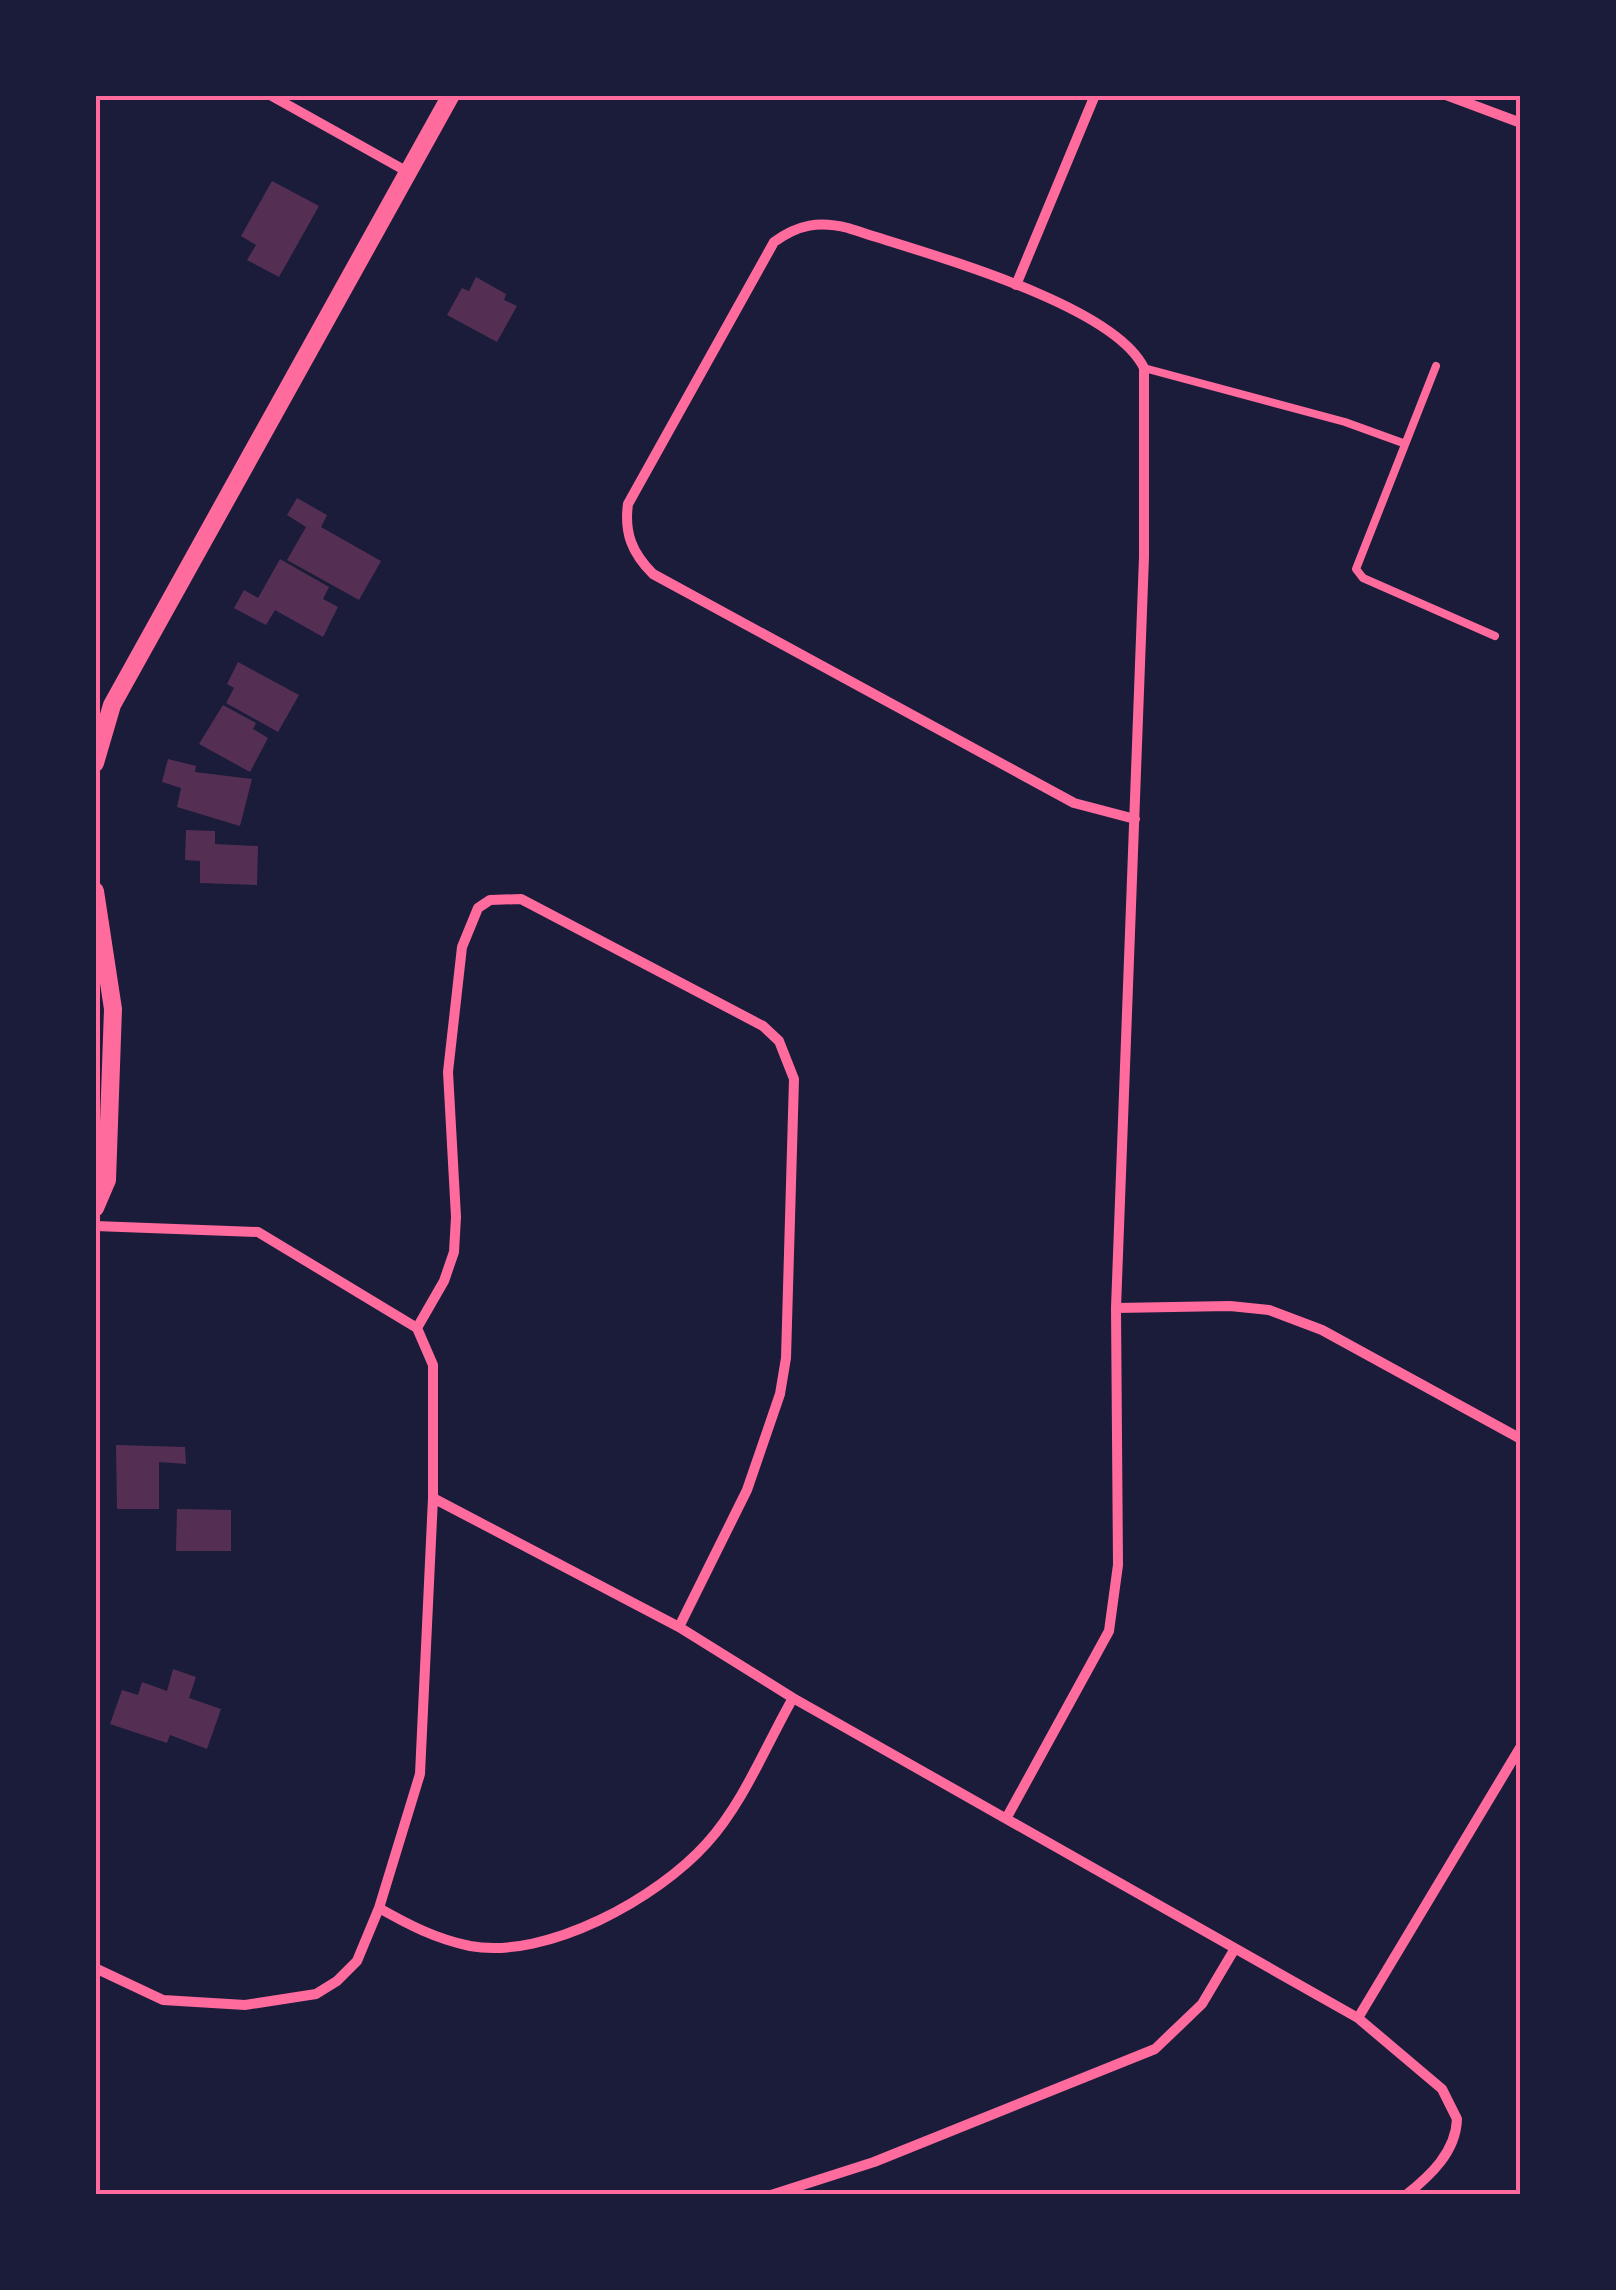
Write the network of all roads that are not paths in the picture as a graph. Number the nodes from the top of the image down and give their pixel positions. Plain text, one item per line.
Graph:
1 (270, 95) edge
2 (451, 95) edge
3 (1446, 95) edge
4 (1093, 96) edge
5 (1521, 123) edge
6 (406, 171) junction
7 (1016, 285) junction
8 (1436, 366) dead end
9 (1144, 368) junction
10 (1403, 444) junction
11 (1495, 636) dead end
12 (97, 741) edge
13 (95, 763) edge
14 (1135, 819) junction
15 (95, 890) edge
16 (95, 1208) edge
17 (95, 1226) edge
18 (1116, 1308) junction
19 (417, 1328) junction
20 (1521, 1439) edge
21 (433, 1498) junction
22 (679, 1628) junction
23 (792, 1698) junction
24 (1521, 1746) edge
25 (1006, 1817) junction
26 (379, 1908) junction
27 (1234, 1950) junction
28 (95, 1968) edge
29 (1358, 2018) junction
30 (771, 2195) edge
31 (1406, 2195) edge

1 - 6 street
2 - 6 street
3 - 5 street
4 - 7 street
6 - 12 street
7 - 9 street
7 - 14 street
8 - 10 lane
9 - 10 lane
9 - 14 street
10 - 11 lane
12 - 13 street
14 - 18 street
15 - 16 street
17 - 19 street
18 - 20 street
18 - 25 street
19 - 21 street
19 - 22 street
21 - 22 street
21 - 26 street
22 - 23 street
23 - 25 street
23 - 26 street
24 - 29 street
25 - 27 street
26 - 28 street
27 - 29 street
27 - 30 street
29 - 31 street

